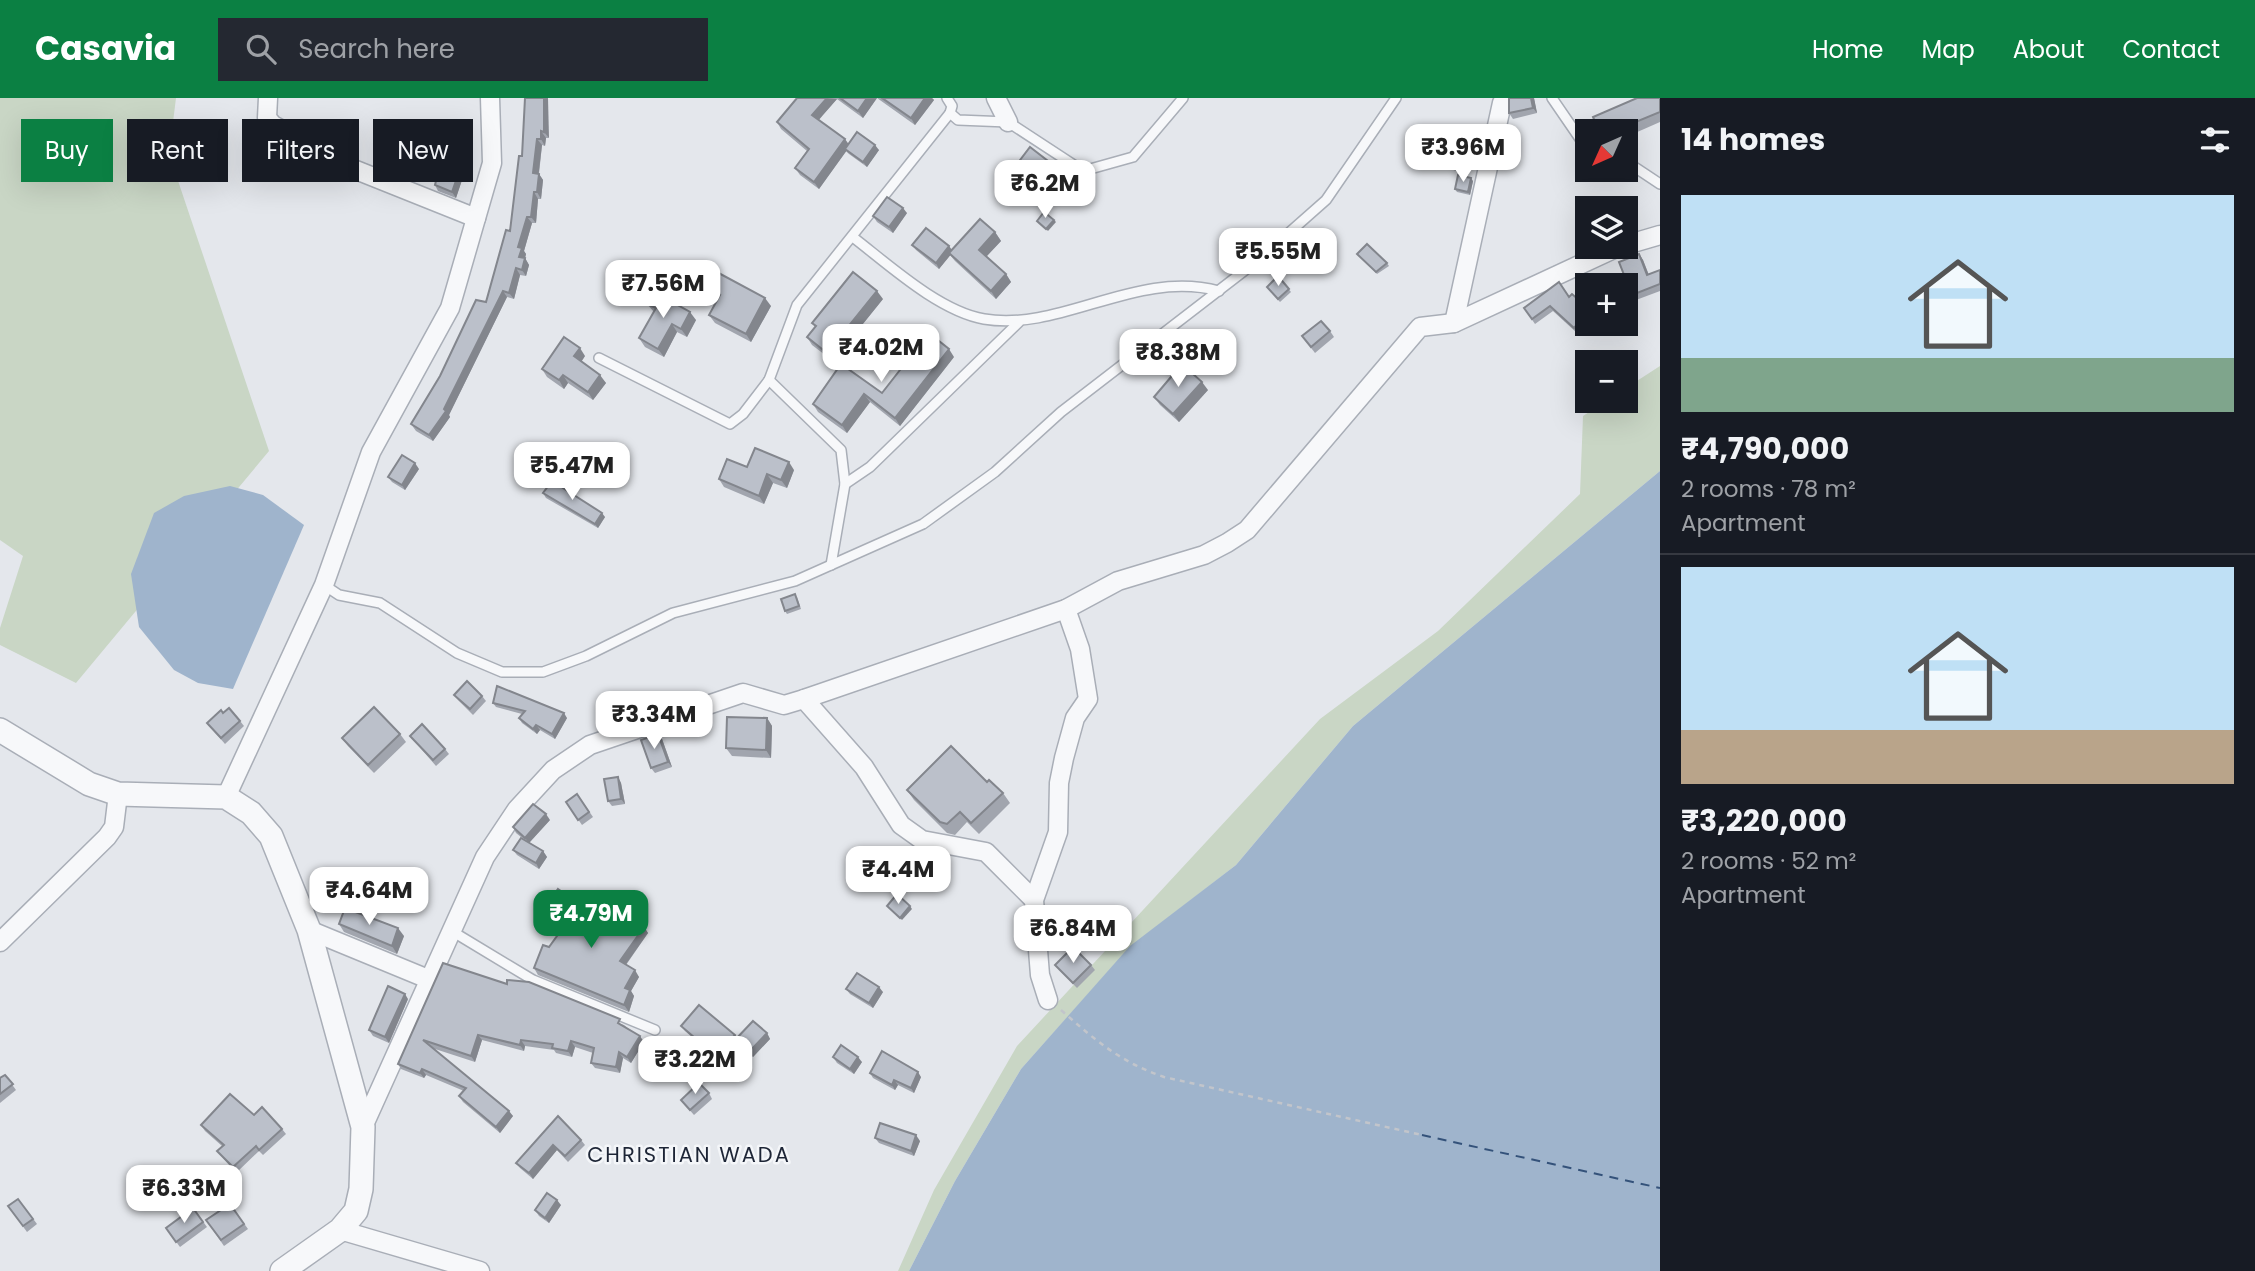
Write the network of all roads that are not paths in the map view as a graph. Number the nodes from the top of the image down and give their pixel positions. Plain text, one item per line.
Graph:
1 (268, 98) edge
2 (490, 98) edge
3 (947, 98) edge
4 (996, 98) edge
5 (1184, 98) edge
6 (1396, 98) edge
7 (1552, 98) edge
8 (1502, 103) dead end
9 (950, 113) junction
10 (1008, 122) junction
11 (1575, 132) edge
12 (1638, 169) edge
13 (1660, 184) edge
14 (476, 218) junction
15 (1660, 235) edge
16 (853, 238) junction
17 (1638, 241) edge
18 (1592, 259) edge
19 (1219, 291) junction
20 (1019, 322) junction
21 (1454, 323) junction
22 (599, 358) dead end
23 (769, 380) junction
24 (845, 484) junction
25 (831, 565) junction
26 (324, 585) junction
27 (1066, 609) junction
28 (804, 699) junction
29 (0, 730) edge
30 (118, 794) junction
31 (226, 797) junction
32 (1034, 900) junction
33 (309, 930) junction
34 (450, 930) junction
35 (0, 942) edge
36 (428, 979) junction
37 (1048, 1000) road end
38 (655, 1030) dead end
39 (363, 1127) junction
40 (340, 1230) junction
41 (282, 1271) edge
42 (480, 1271) edge

1 - 14 street
2 - 14 street
3 - 9 lane
4 - 10 street
5 - 10 lane
6 - 19 lane
7 - 11 lane
8 - 21 street
9 - 10 lane
9 - 16 lane
12 - 13 lane
14 - 26 street
15 - 17 street
16 - 20 lane
16 - 23 lane
18 - 21 street
19 - 20 lane
19 - 25 lane
20 - 24 lane
21 - 27 street
22 - 23 lane
23 - 24 lane
24 - 25 lane
25 - 26 lane
26 - 31 street
27 - 28 street
27 - 32 street
28 - 32 street
28 - 34 street
29 - 30 street
30 - 31 street
30 - 35 street
31 - 33 street
32 - 37 street
33 - 36 street
33 - 39 street
34 - 36 street
34 - 38 lane
36 - 39 street
39 - 40 street
40 - 41 street
40 - 42 street

